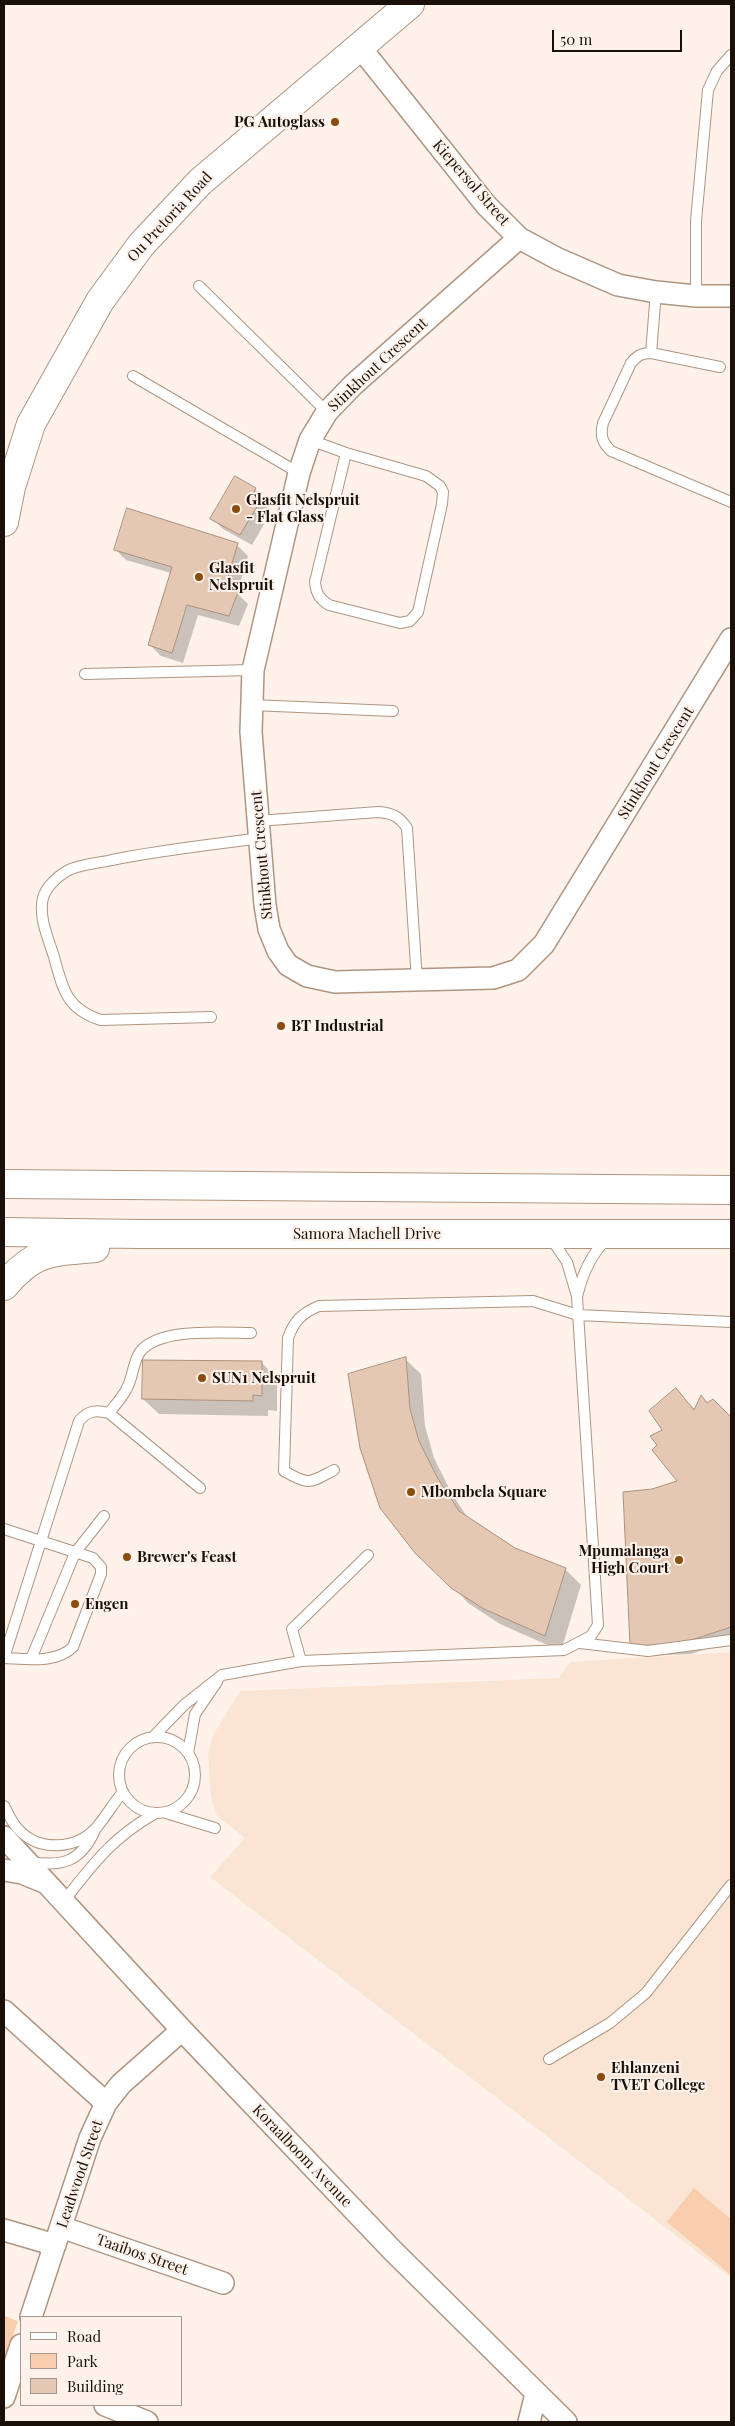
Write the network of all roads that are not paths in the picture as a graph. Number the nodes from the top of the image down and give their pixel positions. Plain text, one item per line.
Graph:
1 (406, 5) edge
2 (359, 46) junction
3 (731, 55) edge
4 (519, 238) junction
5 (199, 286) dead end
6 (656, 292) junction
7 (696, 296) junction
8 (731, 296) edge
9 (651, 353) junction
10 (720, 367) dead end
11 (133, 376) dead end
12 (327, 412) junction
13 (310, 440) junction
14 (346, 453) junction
15 (299, 473) junction
16 (731, 502) edge
17 (4, 522) edge
18 (731, 639) edge
19 (253, 670) junction
20 (85, 674) dead end
21 (252, 705) junction
22 (393, 711) dead end
23 (259, 829) junction
24 (416, 981) junction
25 (212, 1018) dead end
26 (4, 1184) edge
27 (731, 1190) edge
28 (4, 1232) edge
29 (268, 1233) junction
30 (548, 1234) junction
31 (731, 1234) edge
32 (611, 1235) junction
33 (4, 1286) edge
34 (578, 1297) junction
35 (578, 1315) junction
36 (731, 1322) edge
37 (251, 1333) dead end
38 (109, 1413) junction
39 (334, 1470) dead end
40 (200, 1488) dead end
41 (104, 1516) dead end
42 (4, 1529) edge
43 (40, 1542) junction
44 (75, 1553) junction
45 (368, 1555) dead end
46 (731, 1640) edge
47 (580, 1643) junction
48 (4, 1658) edge
49 (32, 1659) junction
50 (301, 1661) junction
51 (222, 1675) junction
52 (153, 1737) junction
53 (188, 1753) junction
54 (122, 1793) junction
55 (4, 1806) edge
56 (166, 1813) junction
57 (154, 1814) junction
58 (96, 1828) junction
59 (215, 1828) dead end
60 (4, 1837) edge
61 (27, 1861) junction
62 (4, 1870) edge
63 (46, 1882) junction
64 (731, 1885) edge
65 (64, 1901) junction
66 (4, 2011) edge
67 (182, 2030) junction
68 (550, 2059) dead end
69 (106, 2103) junction
70 (4, 2230) edge
71 (58, 2236) junction
72 (223, 2283) dead end
73 (31, 2316) edge
74 (20, 2352) edge
75 (17, 2371) edge
76 (536, 2394) junction
77 (4, 2397) edge
78 (111, 2412) edge
79 (147, 2422) edge
80 (529, 2422) edge
81 (566, 2422) edge

1 - 2 main road, Ou Pretoria Road
2 - 4 street, Kiepersol Street
2 - 17 main road, Ou Pretoria Road
3 - 7 lane
4 - 6 street, Kiepersol Street
4 - 12 street, Stinkhout Crescent
5 - 12 lane
6 - 7 street, Kiepersol Street
6 - 9 lane
7 - 8 street, Kiepersol Street
9 - 10 lane
9 - 16 lane
11 - 15 lane
12 - 13 street, Stinkhout Crescent
13 - 14 lane
13 - 15 street, Stinkhout Crescent
14 - 14 lane
15 - 19 street, Stinkhout Crescent
18 - 24 street, Stinkhout Crescent
19 - 20 lane
19 - 21 street, Stinkhout Crescent
21 - 22 lane
21 - 23 street, Stinkhout Crescent
23 - 24 street, Stinkhout Crescent
23 - 24 lane
23 - 25 lane
26 - 27 main road
28 - 29 main road, Samora Machell Drive
29 - 30 main road, Samora Machell Drive
29 - 33 main road
30 - 32 main road, Samora Machell Drive
30 - 34 lane
31 - 32 main road, Samora Machell Drive
32 - 34 lane
34 - 35 lane
35 - 36 lane
35 - 39 lane
35 - 47 lane
37 - 38 lane
38 - 40 lane
38 - 43 lane
41 - 44 lane
42 - 43 lane
43 - 44 lane
43 - 48 lane
44 - 49 lane
44 - 49 lane
45 - 50 lane
46 - 47 lane
47 - 50 lane
48 - 49 lane
50 - 51 lane
51 - 52 lane
51 - 53 lane
52 - 53 lane
52 - 54 lane
53 - 56 lane
54 - 57 lane
54 - 58 lane
55 - 58 lane
56 - 57 lane
56 - 59 lane
57 - 65 lane
58 - 61 lane
60 - 61 street, Koraalboom Avenue
61 - 63 street, Koraalboom Avenue
62 - 63 street
63 - 65 street, Koraalboom Avenue
64 - 68 lane
65 - 67 street, Koraalboom Avenue
66 - 69 street
67 - 69 street, Leadwood Street
67 - 76 street, Koraalboom Avenue
69 - 71 street, Leadwood Street
70 - 71 street, Taaibos Street
71 - 72 street, Taaibos Street
71 - 73 street, Leadwood Street
74 - 75 street
75 - 77 street
76 - 80 street
76 - 81 street, Koraalboom Avenue
78 - 79 street

